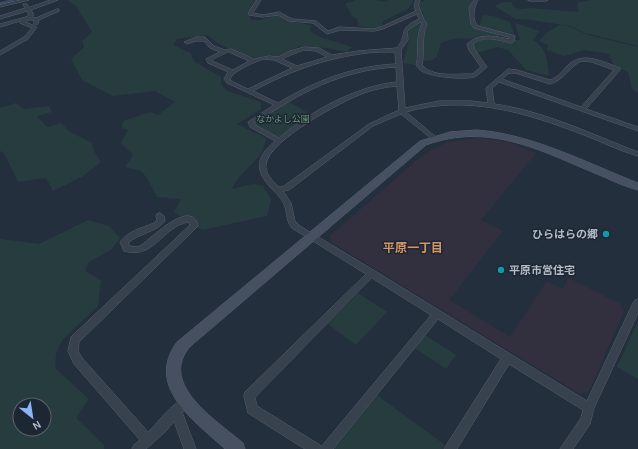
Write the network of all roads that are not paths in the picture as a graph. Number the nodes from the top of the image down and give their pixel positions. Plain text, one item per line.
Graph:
1 (39, 0) edge
2 (56, 0) edge
3 (258, 0) edge
4 (418, 0) edge
5 (476, 0) edge
6 (530, 0) edge
7 (546, 0) edge
8 (26, 5) edge
9 (0, 6) edge
10 (57, 10) dead end
11 (0, 12) edge
12 (418, 12) junction
13 (0, 18) edge
14 (28, 18) junction
15 (37, 19) junction
16 (421, 20) junction
17 (0, 26) edge
18 (35, 27) junction
19 (187, 42) dead end
20 (398, 50) junction
21 (224, 52) junction
22 (0, 53) edge
23 (331, 57) junction
24 (278, 59) junction
25 (254, 61) junction
26 (398, 65) junction
27 (295, 67) junction
28 (233, 72) junction
29 (498, 80) junction
30 (400, 84) junction
31 (248, 91) junction
32 (491, 104) junction
33 (278, 105) junction
34 (582, 109) junction
35 (402, 112) junction
36 (638, 129) edge
37 (434, 138) junction
38 (278, 140) junction
39 (638, 154) edge
40 (638, 187) edge
41 (277, 190) junction
42 (160, 216) dead end
43 (313, 236) junction
44 (372, 273) junction
45 (638, 303) edge
46 (437, 314) junction
47 (507, 358) junction
48 (186, 403) junction
49 (589, 408) junction
50 (176, 410) junction
51 (148, 440) junction
52 (138, 449) edge
53 (190, 449) edge
54 (237, 449) edge
55 (316, 449) edge
56 (326, 449) edge
57 (450, 449) edge
58 (566, 449) edge

1 - 8 street
2 - 8 street
3 - 12 street
4 - 12 street
5 - 16 street
6 - 7 street
8 - 9 street
8 - 11 street
8 - 13 street
8 - 14 street
10 - 15 street
12 - 16 street
14 - 15 street
14 - 17 street
14 - 18 street
15 - 18 street
16 - 20 street
18 - 22 street
19 - 21 street
20 - 23 street
20 - 26 street
21 - 25 street
21 - 28 street
23 - 24 street
23 - 27 street
24 - 25 street
24 - 27 street
25 - 28 street
26 - 30 street
26 - 33 street
27 - 31 street
28 - 31 street
29 - 32 street
29 - 34 street
29 - 34 street
30 - 35 street
30 - 38 street
31 - 33 street
32 - 35 street
32 - 39 street
33 - 38 street
34 - 36 street
35 - 37 street
35 - 41 street
37 - 40 street
37 - 43 street
38 - 41 street
41 - 43 street
42 - 51 street
43 - 44 street
43 - 48 street
44 - 46 street
44 - 55 street
45 - 49 street
46 - 47 street
46 - 56 street
47 - 49 street
47 - 57 street
48 - 50 street
48 - 54 street
49 - 58 street
50 - 51 street
50 - 53 street
51 - 52 street

